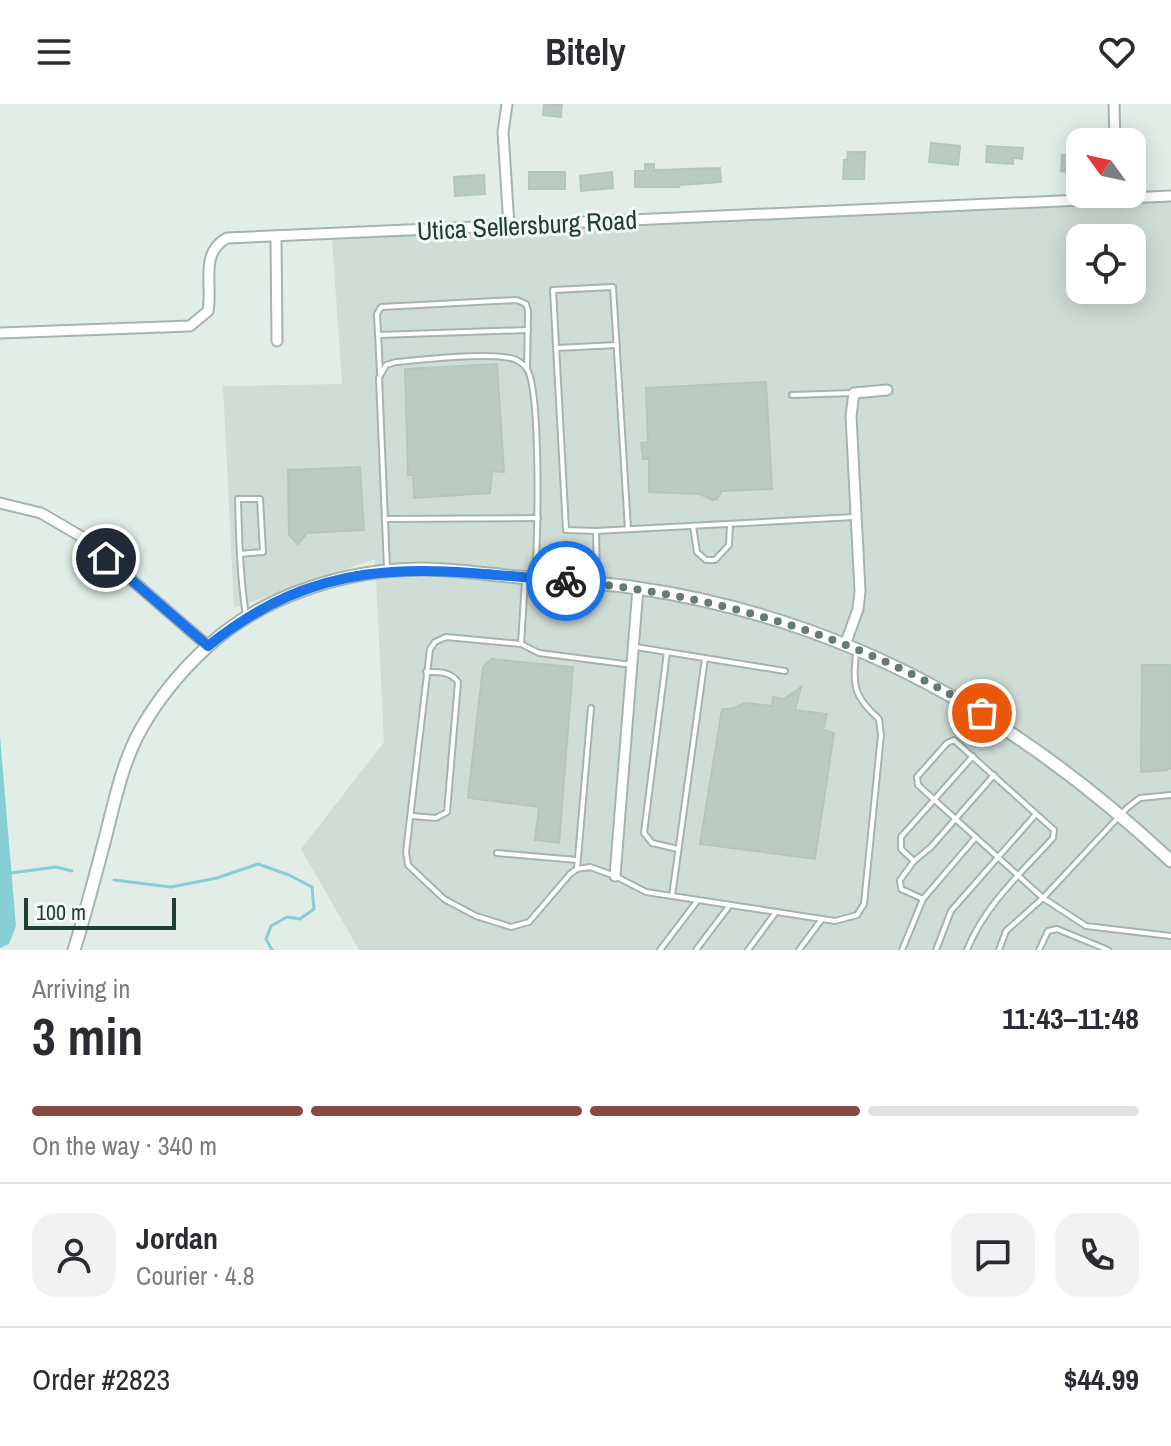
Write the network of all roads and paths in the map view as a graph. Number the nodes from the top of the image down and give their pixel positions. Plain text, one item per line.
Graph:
1 (507, 104) edge
2 (1114, 104) edge
3 (1115, 128) edge
4 (1146, 196) edge
5 (1171, 196) edge
6 (1066, 199) edge
7 (509, 226) junction
8 (276, 236) junction
9 (529, 330) junction
10 (0, 333) edge
11 (378, 335) junction
12 (277, 341) dead end
13 (617, 345) junction
14 (557, 348) junction
15 (527, 369) junction
16 (380, 375) junction
17 (887, 390) dead end
18 (854, 393) junction
19 (792, 395) dead end
20 (0, 503) edge
21 (857, 517) junction
22 (538, 518) junction
23 (386, 519) junction
24 (730, 524) junction
25 (693, 526) junction
26 (628, 529) junction
27 (596, 531) junction
28 (240, 554) junction
29 (387, 571) junction
30 (530, 578) junction
31 (597, 583) junction
32 (638, 588) junction
33 (246, 618) junction
34 (521, 644) junction
35 (208, 646) junction
36 (633, 647) junction
37 (850, 647) junction
38 (667, 652) junction
39 (705, 658) junction
40 (632, 665) junction
41 (785, 671) dead end
42 (426, 672) junction
43 (591, 708) dead end
44 (973, 756) junction
45 (994, 775) junction
46 (1171, 795) edge
47 (935, 798) junction
48 (1036, 814) junction
49 (1120, 814) junction
50 (412, 816) junction
51 (956, 817) junction
52 (976, 837) junction
53 (678, 849) junction
54 (497, 853) dead end
55 (997, 856) junction
56 (577, 860) junction
57 (914, 861) junction
58 (1171, 861) edge
59 (577, 869) junction
60 (615, 876) junction
61 (1018, 876) junction
62 (672, 896) junction
63 (1043, 898) junction
64 (923, 899) junction
65 (698, 900) junction
66 (730, 905) junction
67 (776, 912) junction
68 (822, 919) junction
69 (1171, 936) edge
70 (74, 950) edge
71 (660, 950) edge
72 (696, 950) edge
73 (748, 950) edge
74 (799, 950) edge
75 (902, 950) edge
76 (936, 950) edge
77 (967, 950) edge
78 (999, 950) edge
79 (1039, 950) edge
80 (1108, 950) edge

1 - 7 street
2 - 3 street
4 - 5 street, Utica Sellersburg Road
6 - 7 street, Utica Sellersburg Road
7 - 8 street, Utica Sellersburg Road
8 - 10 street, Utica Sellersburg Road
8 - 12 street
9 - 11 lane
9 - 11 lane
9 - 15 lane
11 - 16 lane
13 - 14 lane
13 - 14 lane
13 - 26 lane
14 - 27 lane
15 - 16 lane
15 - 22 lane
16 - 23 lane
17 - 18 street
18 - 19 lane
18 - 21 street
20 - 35 street
21 - 24 lane
21 - 37 street
22 - 23 lane
22 - 30 lane
23 - 29 lane
24 - 25 lane
24 - 25 lane
25 - 26 lane
26 - 27 lane
27 - 31 lane
28 - 28 lane
28 - 33 lane
29 - 30 street
29 - 33 street
30 - 31 street
30 - 34 lane
31 - 32 street
32 - 36 street
32 - 37 street
33 - 35 street
34 - 40 lane
34 - 42 lane
35 - 70 street
36 - 38 lane
36 - 40 street
37 - 49 street
37 - 68 lane
38 - 39 lane
38 - 53 lane
39 - 41 lane
39 - 53 lane
40 - 60 street
42 - 50 lane
42 - 50 lane
43 - 56 lane
44 - 45 lane
44 - 47 lane
44 - 47 lane
45 - 48 lane
45 - 51 lane
46 - 49 lane
47 - 51 lane
47 - 57 lane
48 - 55 lane
48 - 61 lane
49 - 58 street
49 - 63 lane
50 - 59 lane
51 - 52 lane
51 - 57 lane
52 - 55 lane
52 - 64 lane
53 - 62 lane
54 - 56 lane
55 - 61 lane
55 - 76 lane
56 - 59 lane
57 - 64 lane
59 - 60 lane
60 - 62 lane
61 - 63 lane
61 - 77 lane
62 - 65 lane
63 - 69 lane
63 - 78 lane
64 - 75 lane
65 - 66 lane
65 - 71 lane
66 - 67 lane
66 - 72 lane
67 - 68 lane
67 - 73 lane
68 - 74 lane
79 - 80 lane

